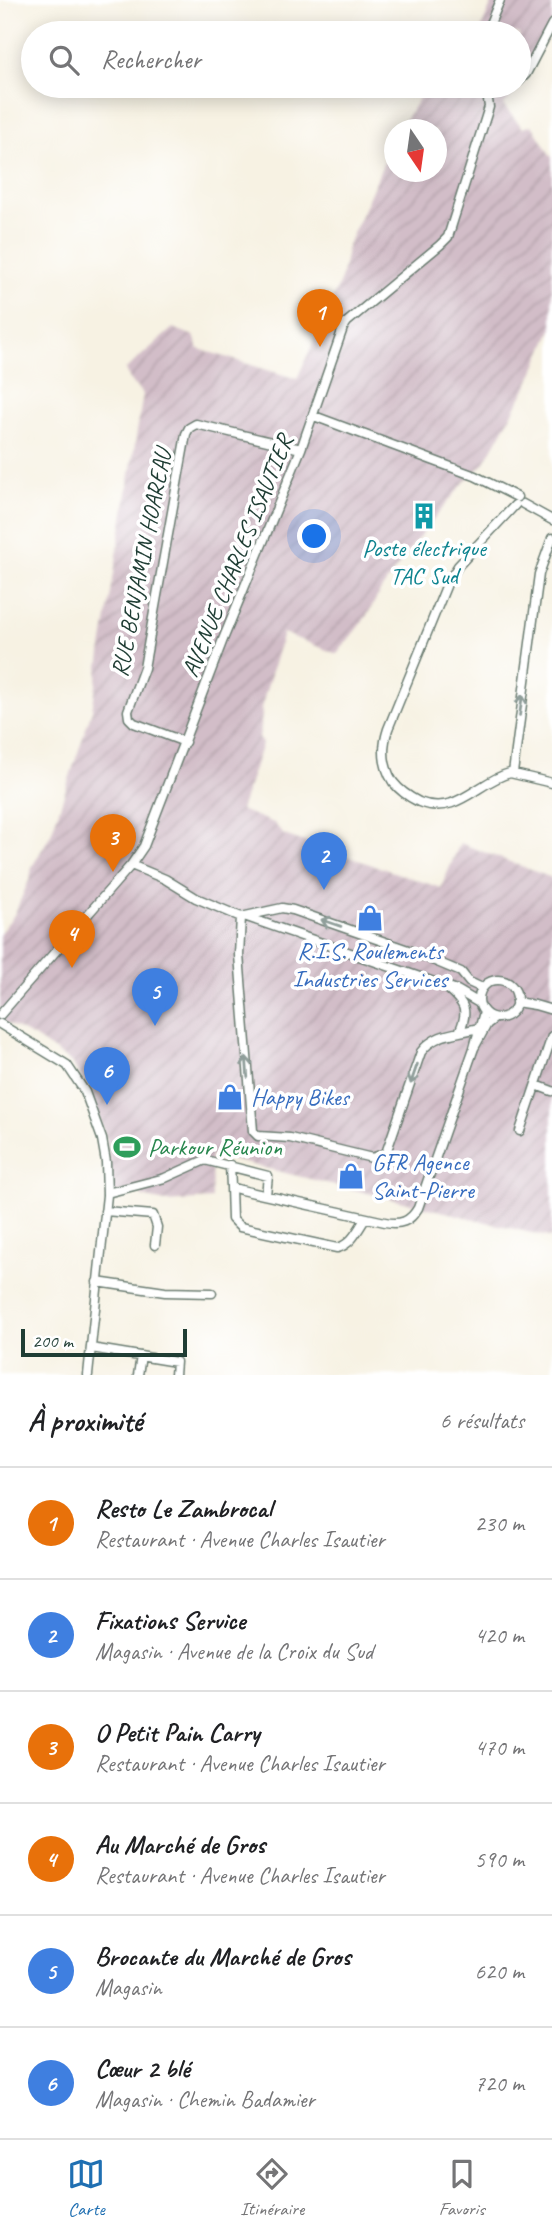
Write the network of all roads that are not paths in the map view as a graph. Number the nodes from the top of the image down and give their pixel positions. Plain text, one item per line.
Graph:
1 (500, 0) edge
2 (491, 21) edge
3 (552, 24) edge
4 (531, 64) edge
5 (488, 98) edge
6 (314, 415) junction
7 (301, 449) junction
8 (518, 502) junction
9 (552, 520) edge
10 (552, 538) edge
11 (185, 742) junction
12 (513, 773) junction
13 (552, 783) edge
14 (131, 865) junction
15 (244, 917) junction
16 (443, 986) junction
17 (482, 988) junction
18 (516, 1002) junction
19 (479, 1003) junction
20 (552, 1010) edge
21 (484, 1012) junction
22 (0, 1015) edge
23 (495, 1018) junction
24 (0, 1024) edge
25 (478, 1028) junction
26 (460, 1030) junction
27 (552, 1036) edge
28 (474, 1048) junction
29 (536, 1085) junction
30 (552, 1091) edge
31 (520, 1131) dead end
32 (230, 1165) junction
33 (231, 1187) junction
34 (107, 1193) junction
35 (265, 1195) junction
36 (105, 1211) junction
37 (366, 1219) junction
38 (155, 1245) dead end
39 (97, 1282) junction
40 (212, 1293) dead end
41 (91, 1348) junction
42 (141, 1356) junction
43 (88, 1375) edge
44 (138, 1375) edge
45 (175, 1375) edge

1 - 2 street
3 - 4 street
5 - 6 street, AVENUE CHARLES ISAUTIER
6 - 7 street, AVENUE CHARLES ISAUTIER
6 - 8 street
7 - 11 street, AVENUE CHARLES ISAUTIER
7 - 11 street, RUE BENJAMIN HOAREAU
8 - 9 street
8 - 12 street
12 -> 10 street
11 - 14 street, AVENUE CHARLES ISAUTIER
12 - 13 street
14 - 15 street
14 - 22 street, AVENUE CHARLES ISAUTIER
15 - 16 street
17 -> 15 street
26 -> 15 street
16 - 19 street
16 - 26 street
17 - 18 street
17 - 19 street
18 - 20 street
18 - 23 street
19 - 21 street
21 - 23 street
21 - 25 street
23 - 28 street
24 - 34 street
25 - 26 street
25 - 28 street
27 - 29 street
28 - 37 street
29 - 30 street
29 - 31 street
32 - 33 street
32 - 34 street
32 - 35 street
33 - 35 street
33 - 37 street
34 - 36 street
35 - 37 street
36 - 38 street
36 - 39 street
39 - 40 street
39 - 41 street
41 - 42 street
41 - 43 street
42 - 44 street
42 - 45 street

